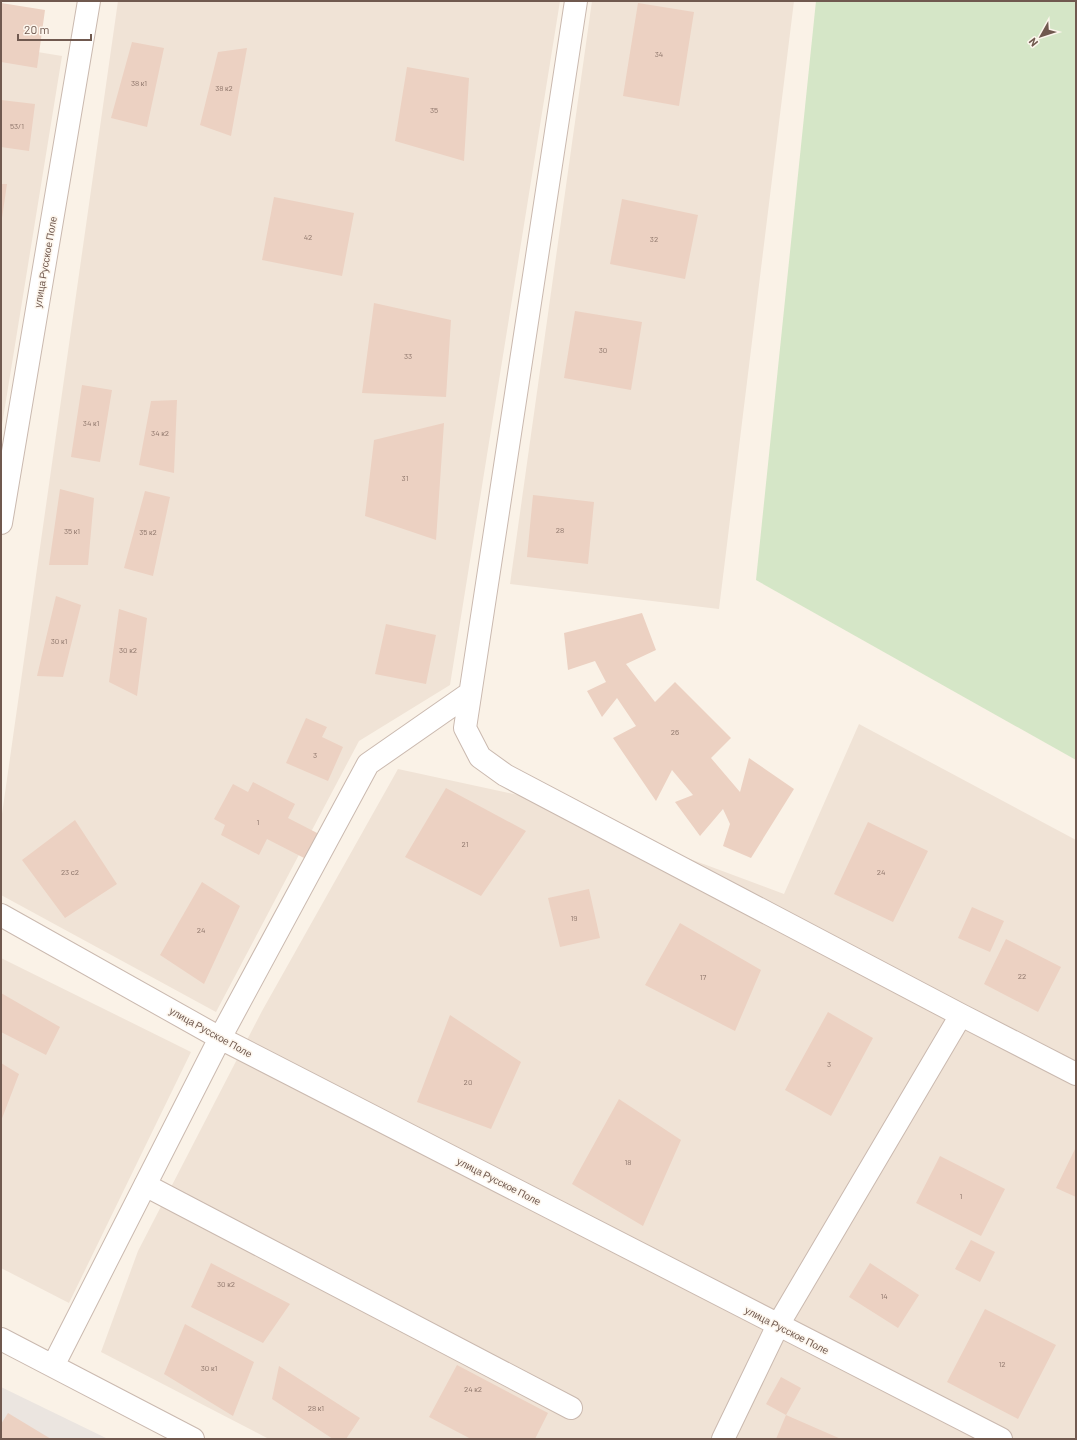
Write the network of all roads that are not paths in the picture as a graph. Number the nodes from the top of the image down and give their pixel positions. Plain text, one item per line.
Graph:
1 (89, 1) edge
2 (576, 1) edge
3 (1, 523) edge
4 (470, 694) junction
5 (1, 914) edge
6 (961, 1015) junction
7 (220, 1038) junction
8 (1076, 1074) edge
9 (145, 1185) junction
10 (778, 1325) junction
11 (1, 1340) edge
12 (53, 1366) junction
13 (571, 1408) dead end
14 (193, 1439) edge
15 (723, 1439) edge
16 (1001, 1439) edge

1 - 3 street, улица Русское Поле
2 - 4 street
4 - 6 street
4 - 7 street
5 - 7 street, улица Русское Поле
6 - 8 street
6 - 10 street
7 - 9 street
7 - 10 street, улица Русское Поле
9 - 12 street
9 - 13 street
10 - 15 street
10 - 16 street, улица Русское Поле
11 - 12 street
12 - 14 street

